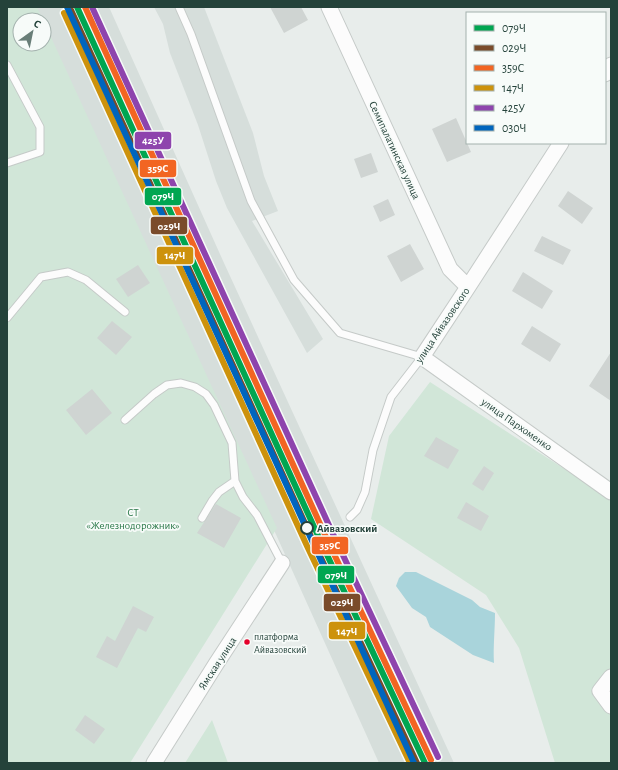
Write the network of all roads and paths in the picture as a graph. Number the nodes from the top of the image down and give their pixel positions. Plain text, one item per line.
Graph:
1 (179, 7) edge
2 (328, 7) edge
3 (7, 65) edge
4 (560, 144) edge
5 (7, 163) edge
6 (468, 287) junction
7 (125, 312) dead end
8 (7, 318) edge
9 (422, 357) junction
10 (125, 420) dead end
11 (235, 481) junction
12 (611, 492) edge
13 (350, 517) dead end
14 (202, 518) dead end
15 (282, 563) joint
16 (611, 677) edge
17 (611, 706) edge
18 (154, 763) edge

1 - 9 lane
2 - 6 street, Семипалатинская улица
3 - 5 lane
4 - 6 street, улица Айвазовского
6 - 9 street, улица Айвазовского
7 - 8 lane
9 - 12 street, улица Пархоменко
9 - 13 lane, улица Айвазовского
10 - 11 lane
11 - 14 lane
11 - 15 lane
15 - 18 street, Ямская улица
16 - 17 street

